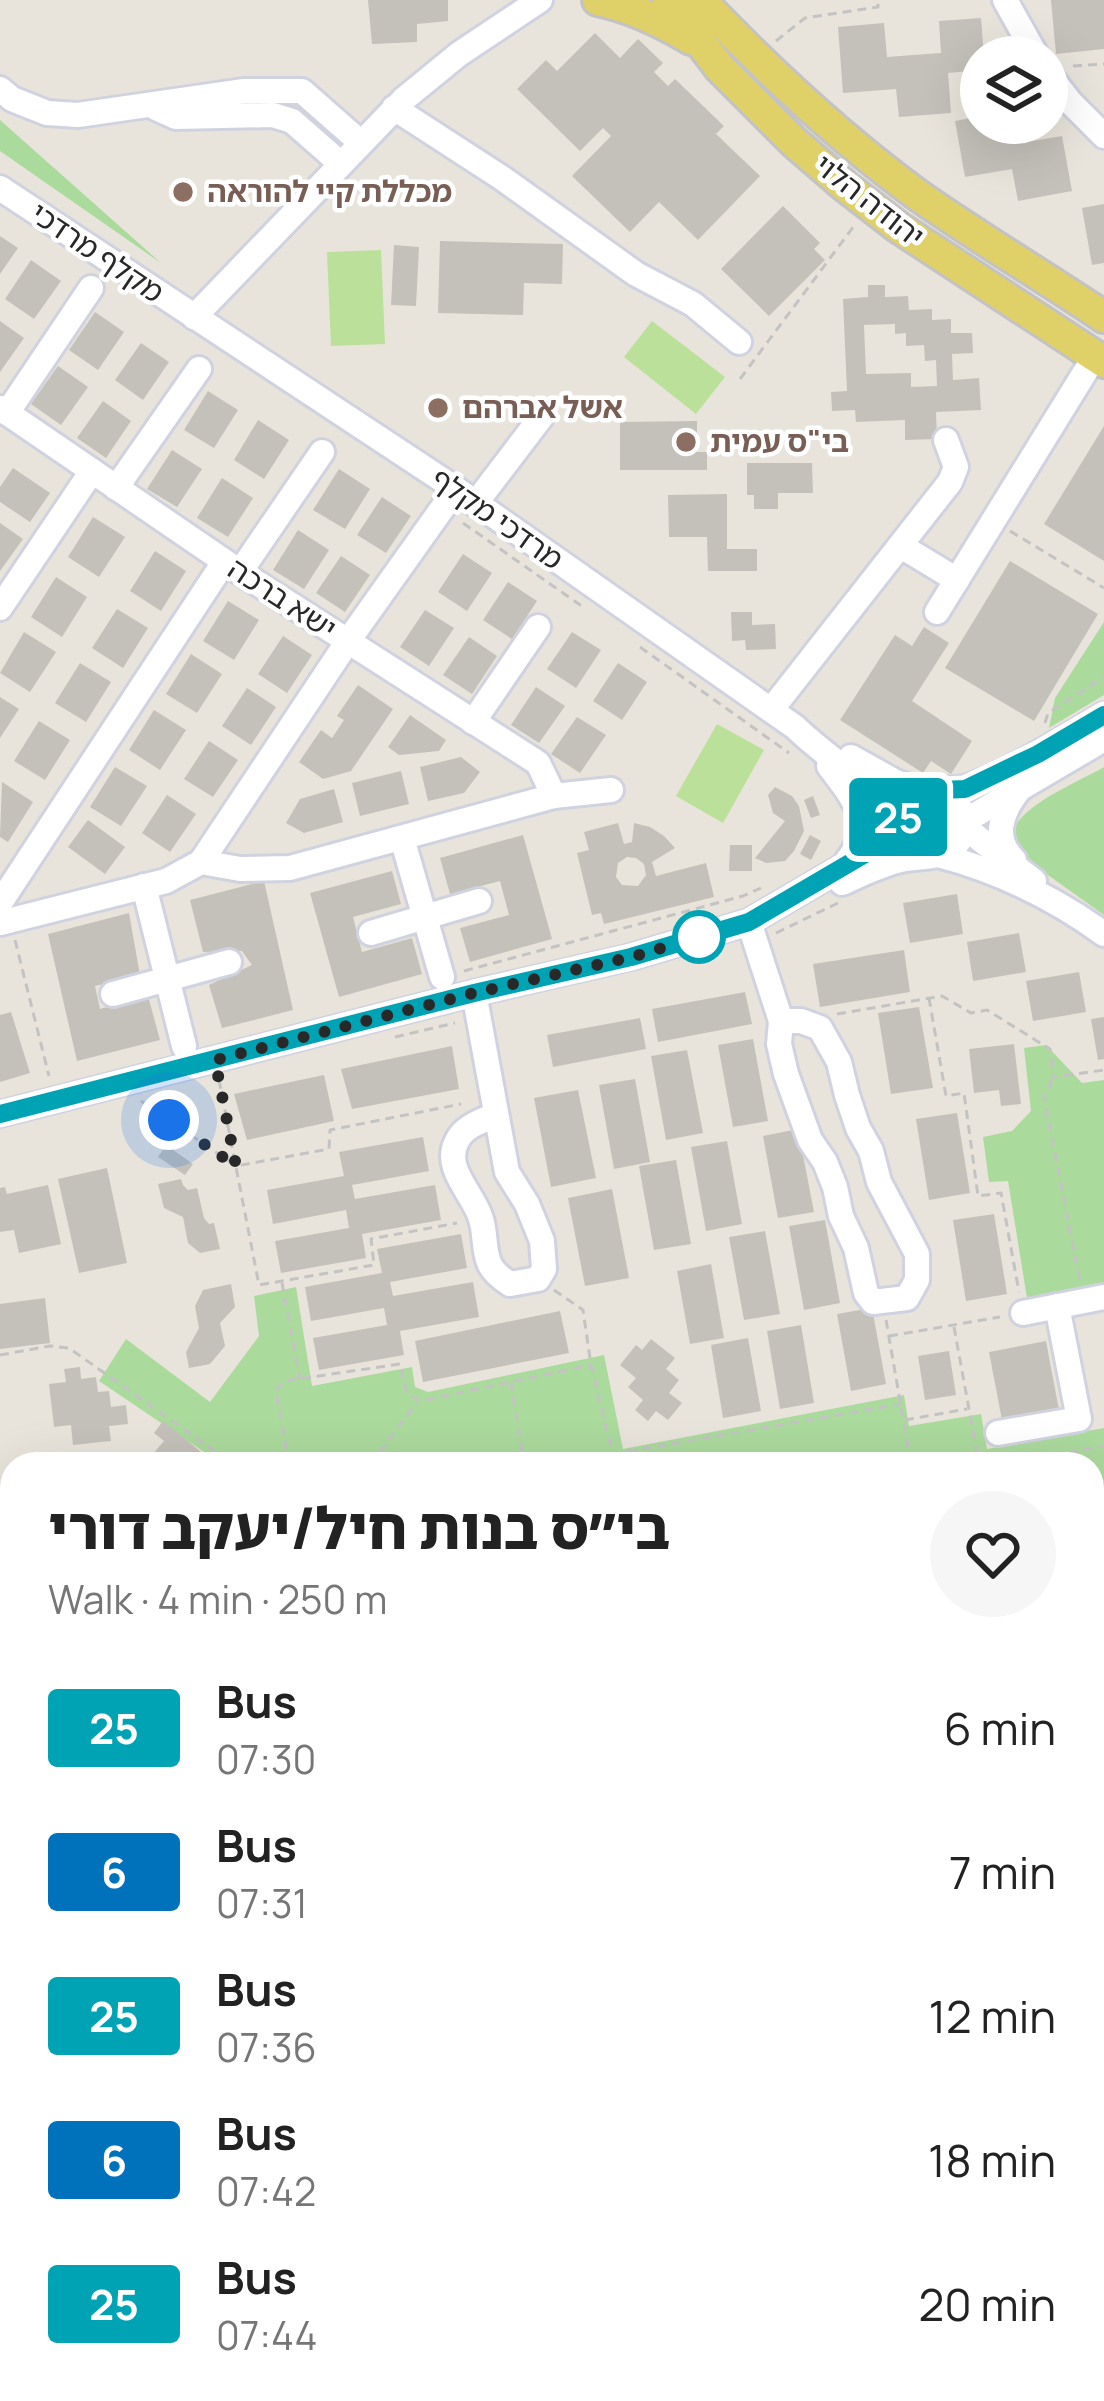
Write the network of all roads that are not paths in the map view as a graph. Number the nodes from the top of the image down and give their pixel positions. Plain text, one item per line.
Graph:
1 (541, 0) edge
2 (598, 0) edge
3 (668, 0) edge
4 (700, 0) edge
5 (1005, 0) edge
6 (1025, 36) edge
7 (703, 46) junction
8 (0, 89) edge
9 (1068, 97) edge
10 (148, 104) junction
11 (394, 108) junction
12 (1104, 136) edge
13 (360, 142) junction
14 (340, 164) junction
15 (0, 188) edge
16 (91, 288) dead end
17 (194, 317) junction
18 (1104, 317) edge
19 (739, 342) dead end
20 (1099, 359) edge
21 (199, 369) dead end
22 (3, 410) edge
23 (542, 416) dead end
24 (946, 440) dead end
25 (322, 452) dead end
26 (92, 471) junction
27 (116, 488) junction
28 (466, 497) junction
29 (901, 546) junction
30 (232, 567) junction
31 (957, 580) junction
32 (0, 608) edge
33 (937, 613) dead end
34 (538, 627) dead end
35 (348, 641) junction
36 (771, 710) junction
37 (1104, 715) edge
38 (472, 722) junction
39 (804, 736) junction
40 (1104, 740) edge
41 (1024, 784) junction
42 (611, 790) dead end
43 (930, 790) junction
44 (554, 796) junction
45 (898, 821) junction
46 (964, 824) junction
47 (403, 838) junction
48 (932, 855) junction
49 (201, 862) junction
50 (1029, 874) junction
51 (144, 886) junction
52 (799, 893) junction
53 (1048, 896) junction
54 (479, 901) dead end
55 (3, 916) edge
56 (424, 917) junction
57 (749, 922) junction
58 (1099, 925) edge
59 (371, 933) dead end
60 (229, 962) dead end
61 (442, 976) dead end
62 (168, 977) junction
63 (474, 993) junction
64 (112, 994) dead end
65 (791, 1021) junction
66 (184, 1046) dead end
67 (494, 1107) junction
68 (0, 1114) edge
69 (1094, 1299) edge
70 (1057, 1306) junction
71 (1023, 1313) road end
72 (998, 1433) dead end

1 - 11 street
2 - 7 main road
3 - 7 main road, יהודה הלוי
4 - 18 main road, יהודה הלוי
5 - 6 street
7 - 20 main road, יהודה הלוי
8 - 10 street
9 - 12 street
10 - 13 street
10 - 14 street
11 - 13 street
11 - 19 street
13 - 14 street
14 - 17 street
15 - 17 street, מקלף מרדכי
16 - 22 street
17 - 28 street, מרדכי מקלף
20 - 31 street
21 - 27 street
22 - 26 street, ישא ברכה
23 - 28 street
24 - 29 street
25 - 30 street
26 - 27 street, ישא ברכה
26 - 32 street
27 - 30 street, ישא ברכה
28 - 35 street
28 - 36 street, מרדכי מקלף
29 - 31 street
29 - 36 street
30 - 35 street, ישא ברכה
30 - 55 street
31 - 33 street
34 - 38 street
35 - 38 street, ישא ברכה
35 - 49 street
36 - 39 street, מרדכי מקלף
37 - 43 street
38 - 44 street, ישא ברכה
39 - 43 street, מרדכי מקלף
39 - 45 street, מרדכי מקלף
39 - 52 street
40 - 41 street
41 - 46 street
41 - 50 street
42 - 44 street
43 - 45 street
43 - 46 street
44 - 47 street
45 - 48 street
45 - 52 street
46 - 48 street
46 - 50 street
47 - 49 street
47 - 56 street
48 - 52 street
48 - 53 street
49 - 51 street
50 - 53 street
51 - 55 street
51 - 62 street
52 - 57 street
53 - 58 street
54 - 56 street
56 - 59 street
56 - 61 street
57 - 63 street
57 - 65 street
60 - 62 street
62 - 64 street
62 - 66 street
63 - 67 street
63 - 68 street
65 - 65 street
67 - 67 street
69 - 70 street
70 - 71 street
70 - 72 street

